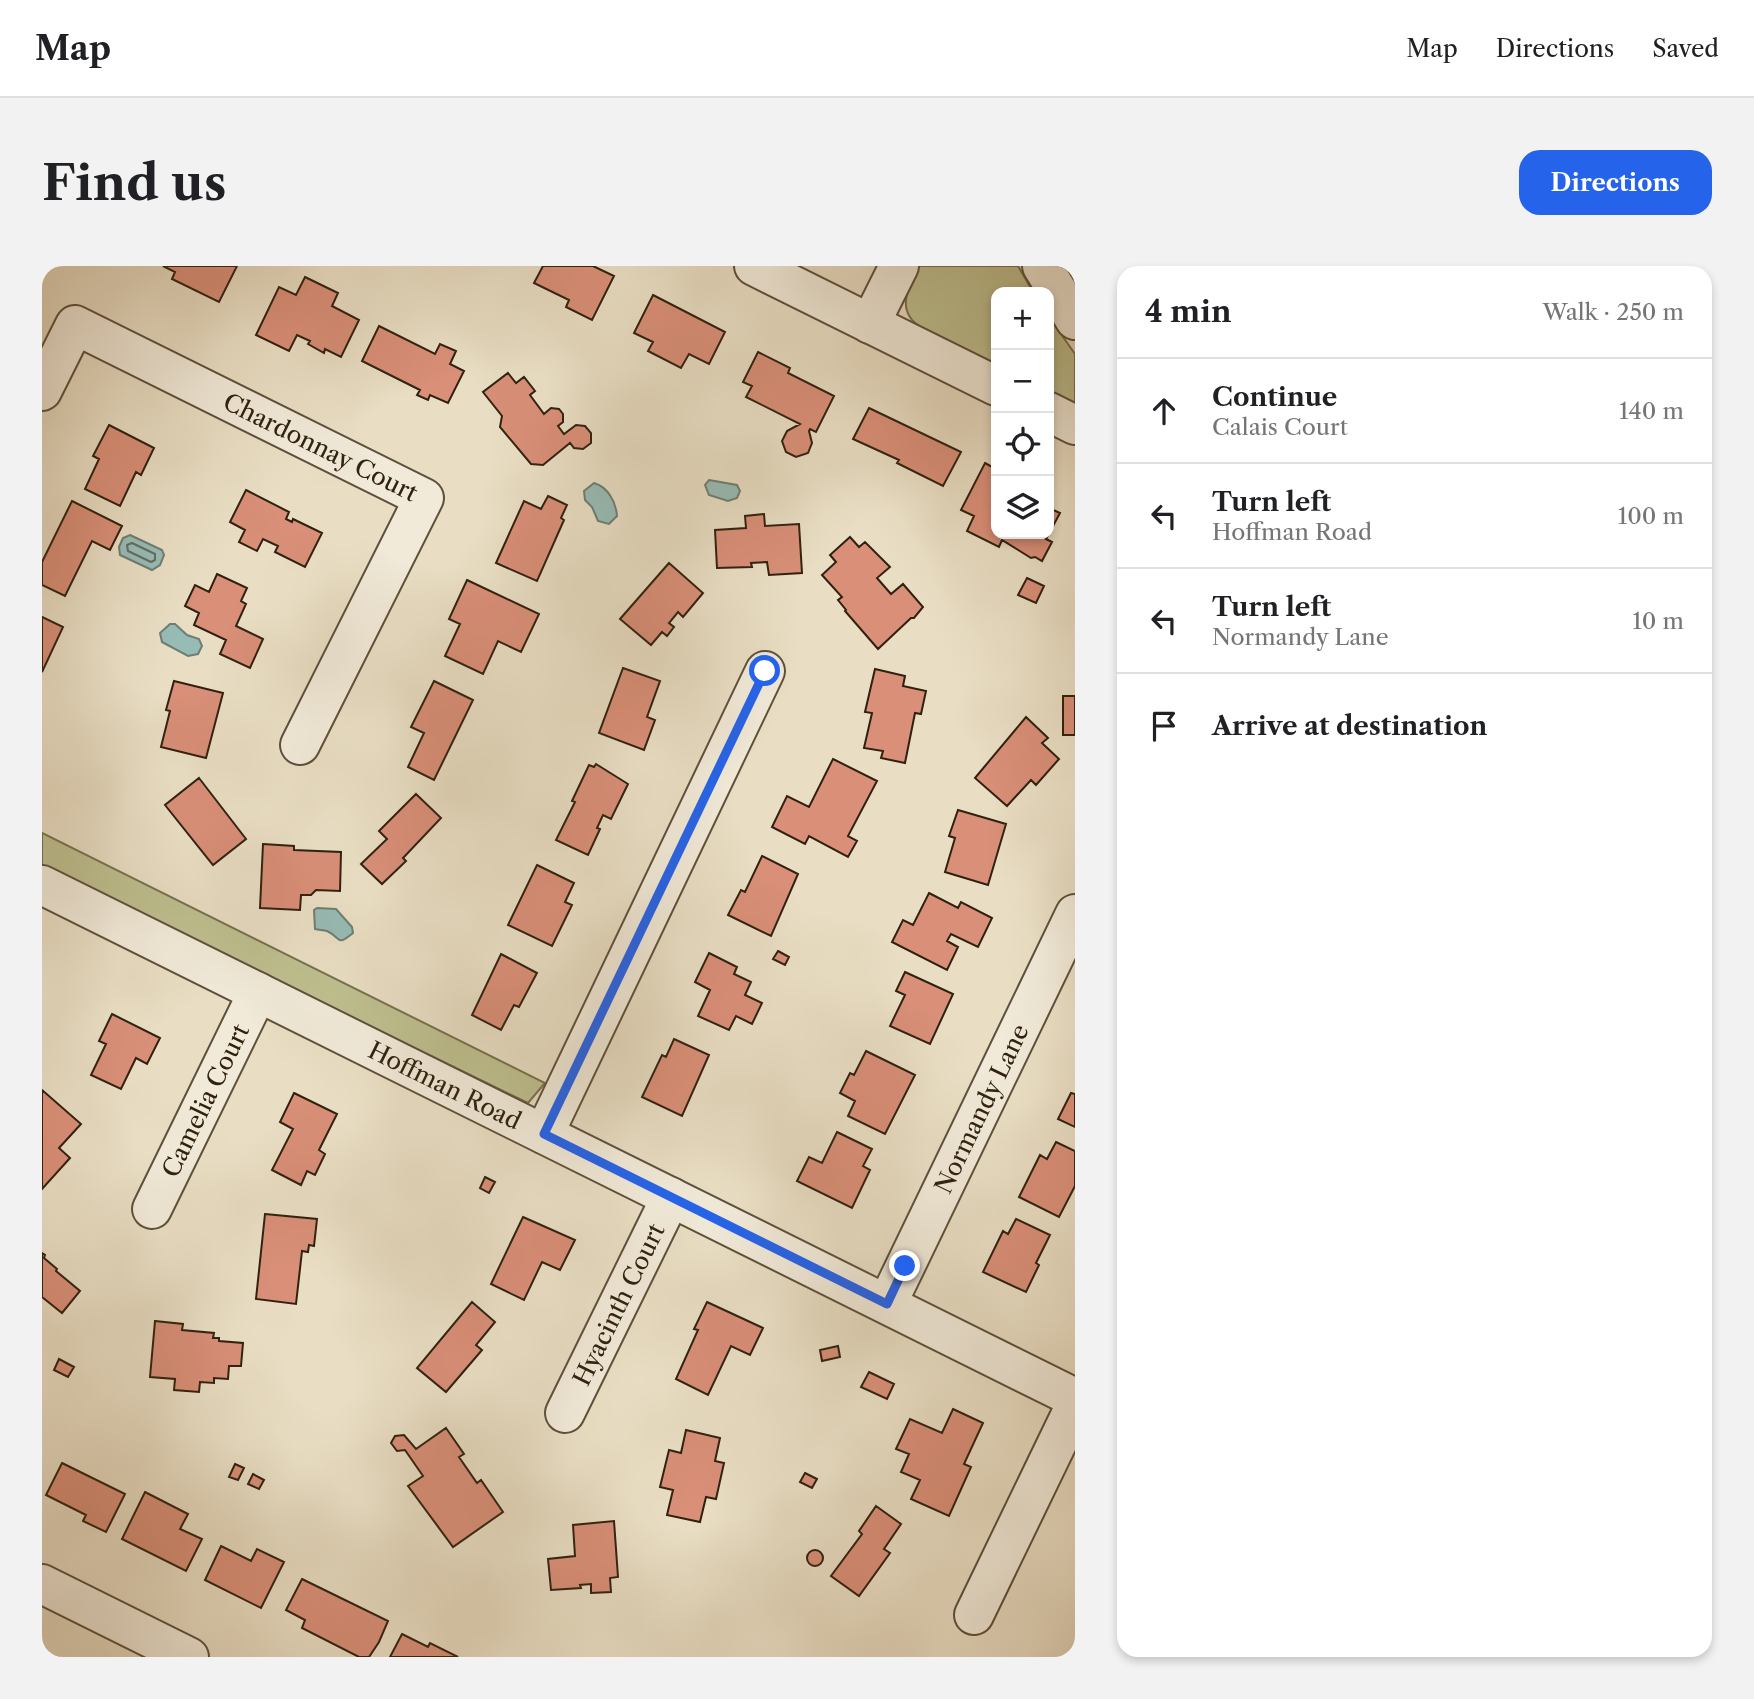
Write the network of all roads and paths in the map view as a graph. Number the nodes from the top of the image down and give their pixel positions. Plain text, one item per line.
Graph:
1 (754, 266) edge
2 (899, 266) edge
3 (1042, 266) edge
4 (1075, 320) edge
5 (870, 324) junction
6 (991, 384) edge
7 (42, 391) edge
8 (1051, 413) edge
9 (1075, 425) edge
10 (765, 671) dead end
11 (300, 745) dead end
12 (42, 885) edge
13 (1075, 914) edge
14 (258, 992) junction
15 (544, 1134) junction
16 (671, 1197) junction
17 (152, 1209) dead end
18 (887, 1304) junction
19 (1075, 1398) edge
20 (1075, 1406) edge
21 (565, 1413) dead end
22 (42, 1584) edge
23 (974, 1615) dead end
24 (189, 1657) edge

1 - 5 street
2 - 5 street
3 - 4 street
5 - 6 street
7 - 11 street, Chardonnay Court
8 - 9 street
10 - 15 street
12 - 14 street, Hoffman Road
13 - 18 street, Normandy Lane
14 - 15 street, Hoffman Road
14 - 17 street, Camelia Court
15 - 16 street, Hoffman Road
16 - 18 street, Hoffman Road
16 - 21 street, Hyacinth Court
18 - 19 street, Hoffman Road
20 - 23 street
22 - 24 street

